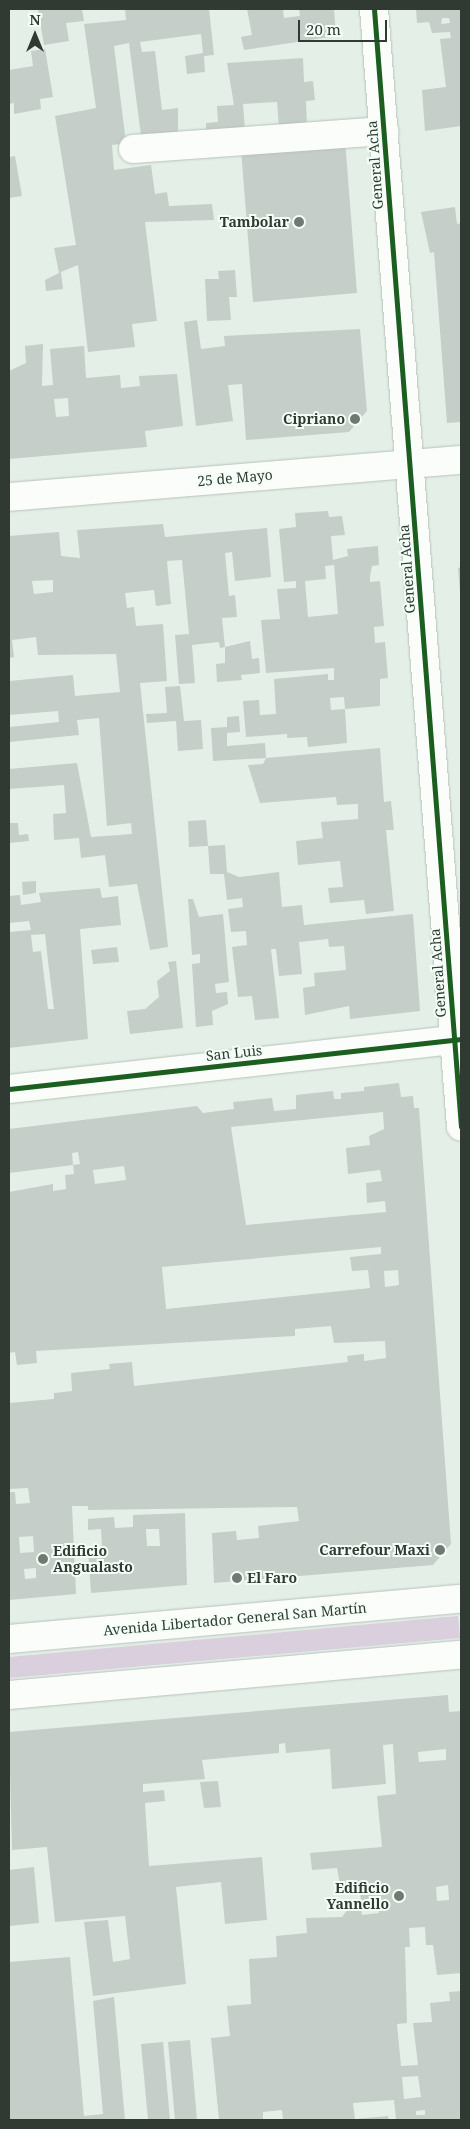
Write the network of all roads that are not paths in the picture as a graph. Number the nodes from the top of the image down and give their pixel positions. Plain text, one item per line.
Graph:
1 (374, 9) edge
2 (384, 131) junction
3 (133, 149) dead end
4 (461, 460) edge
5 (410, 464) junction
6 (9, 497) edge
7 (458, 1040) edge
8 (9, 1089) edge
9 (461, 1127) edge
10 (461, 1599) edge
11 (9, 1639) edge
12 (461, 1655) edge
13 (9, 1695) edge

1 - 2 street, General Acha
2 - 3 street
2 - 5 street, General Acha
4 - 5 street, 25 de Mayo
5 - 6 street, 25 de Mayo
5 - 7 street, General Acha
7 - 8 street, San Luis
7 - 9 street, General Acha
10 - 11 street, Avenida Libertador General San Martín
12 - 13 street

